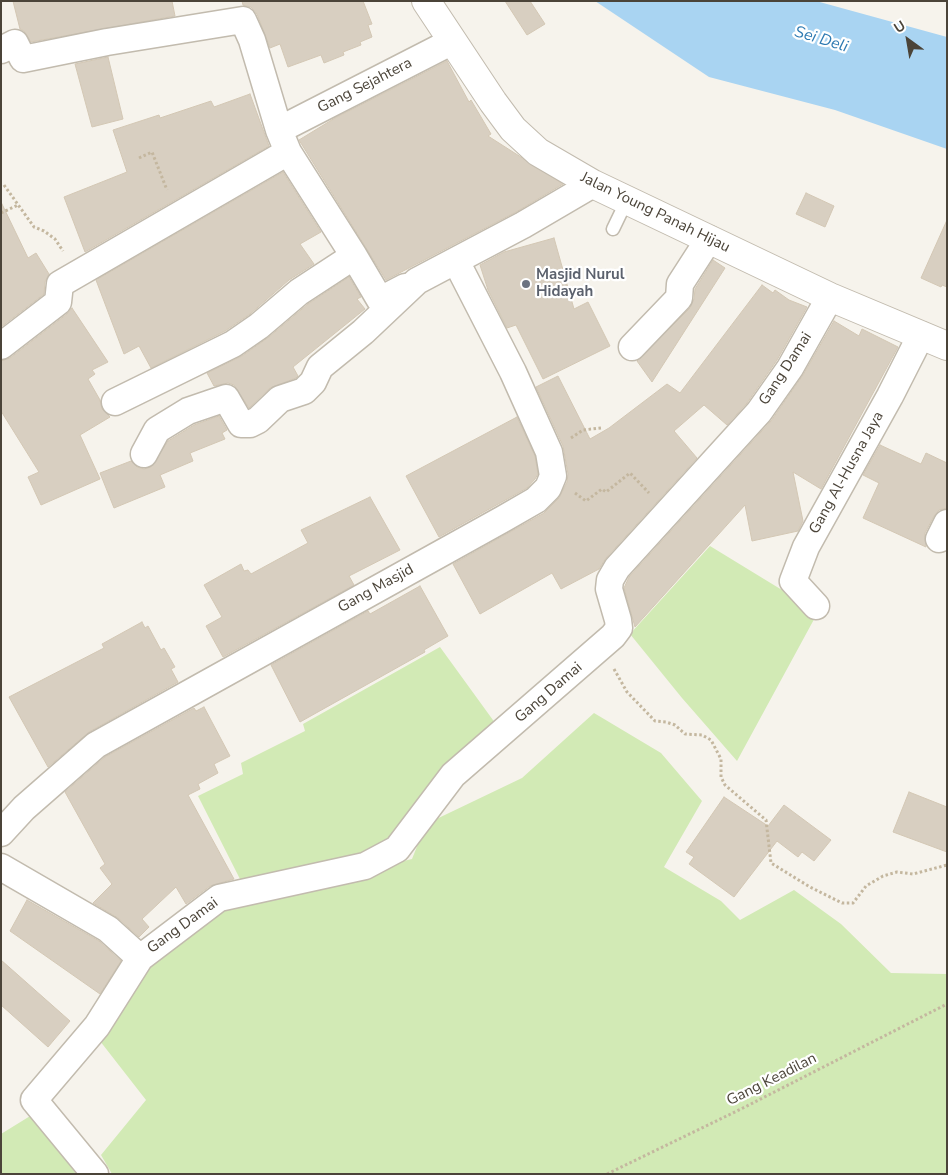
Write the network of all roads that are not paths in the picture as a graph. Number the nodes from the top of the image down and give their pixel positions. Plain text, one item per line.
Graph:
1 (426, 1) edge
2 (241, 10) edge
3 (451, 42) junction
4 (1, 50) edge
5 (284, 141) junction
6 (593, 184) junction
7 (627, 200) junction
8 (613, 229) dead end
9 (709, 239) junction
10 (354, 256) junction
11 (456, 261) junction
12 (416, 280) junction
13 (830, 297) junction
14 (921, 335) junction
15 (1, 346) edge
16 (947, 346) edge
17 (632, 348) dead end
18 (115, 402) dead end
19 (144, 454) dead end
20 (816, 606) dead end
21 (1, 833) edge
22 (1, 867) edge
23 (140, 958) junction
24 (95, 1174) edge

1 - 3 street, Jalan Young Panah Hijau
2 - 4 street
2 - 5 street
3 - 5 street, Gang Sejahtera
3 - 6 street, Jalan Young Panah Hijau
5 - 10 street
5 - 15 street, Gang Sejahtera
6 - 7 street, Jalan Young Panah Hijau
6 - 11 street
7 - 8 lane
7 - 9 street, Jalan Young Panah Hijau
9 - 13 street, Jalan Young Panah Hijau
9 - 17 street
10 - 12 street
10 - 18 street
11 - 12 street
11 - 21 street, Gang Masjid
12 - 19 street
13 - 14 street, Jalan Young Panah Hijau
13 - 23 street, Gang Damai
14 - 16 street, Jalan Young Panah Hijau
14 - 20 street, Gang Al-Husna Jaya
22 - 23 street
23 - 24 street

